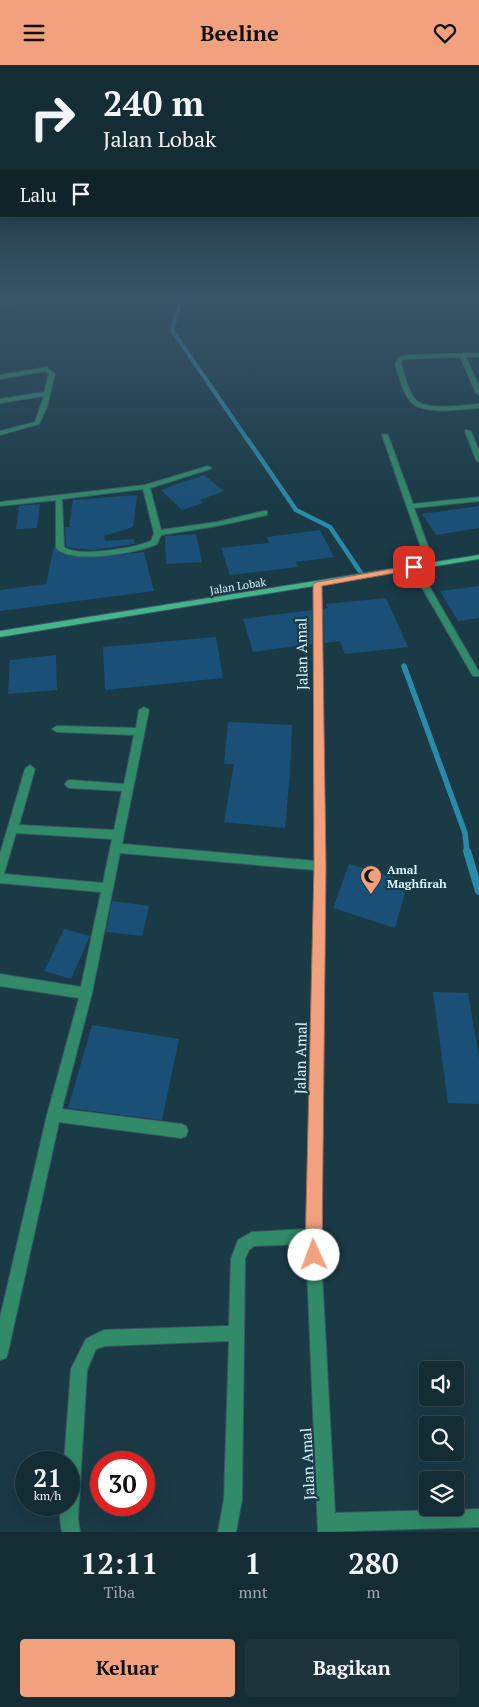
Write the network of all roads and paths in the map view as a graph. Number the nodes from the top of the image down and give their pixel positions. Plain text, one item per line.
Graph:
1 (44, 369) edge
2 (47, 369) edge
3 (400, 369) edge
4 (468, 369) edge
5 (0, 377) edge
6 (479, 393) edge
7 (46, 394) junction
8 (0, 401) edge
9 (479, 406) edge
10 (468, 431) dead end
11 (0, 433) edge
12 (385, 435) dead end
13 (479, 460) edge
14 (208, 468) dead end
15 (146, 487) junction
16 (59, 498) junction
17 (479, 499) edge
18 (0, 505) edge
19 (410, 506) junction
20 (264, 513) dead end
21 (158, 533) junction
22 (479, 557) edge
23 (432, 565) junction
24 (414, 567) junction
25 (317, 584) junction
26 (0, 634) edge
27 (476, 674) dead end
28 (144, 710) dead end
29 (57, 729) dead end
30 (140, 732) junction
31 (30, 769) dead end
32 (70, 784) dead end
33 (129, 788) junction
34 (13, 829) junction
35 (119, 835) junction
36 (116, 848) junction
37 (320, 866) junction
38 (0, 872) edge
39 (0, 879) edge
40 (108, 888) junction
41 (0, 981) edge
42 (86, 993) junction
43 (54, 1115) junction
44 (181, 1131) dead end
45 (313, 1236) junction
46 (235, 1333) junction
47 (0, 1352) edge
48 (479, 1518) edge
49 (327, 1527) edge
50 (71, 1532) edge
51 (227, 1532) edge

1 - 5 street
2 - 7 street
3 - 9 street
4 - 6 street
7 - 8 street
7 - 11 street
10 - 13 street
12 - 19 street
14 - 15 street
15 - 16 street
15 - 21 street
16 - 18 street
16 - 21 street
17 - 19 street
19 - 23 street
20 - 21 street
22 - 23 main road, Jalan Lobak
23 - 24 main road, Jalan Lobak
24 - 25 main road, Jalan Lobak
24 - 27 street
25 - 26 main road, Jalan Lobak
25 - 37 street, Jalan Amal
28 - 30 street
29 - 30 street
30 - 33 street
31 - 34 street
32 - 33 street
33 - 35 street
34 - 35 street
34 - 38 street
35 - 36 street
36 - 37 street
36 - 40 street
37 - 45 street, Jalan Amal
39 - 40 street
40 - 42 street
41 - 42 street
42 - 43 street
43 - 44 street
43 - 47 street
45 - 46 street
45 - 49 street, Jalan Amal
46 - 50 street
46 - 51 street
48 - 49 street

